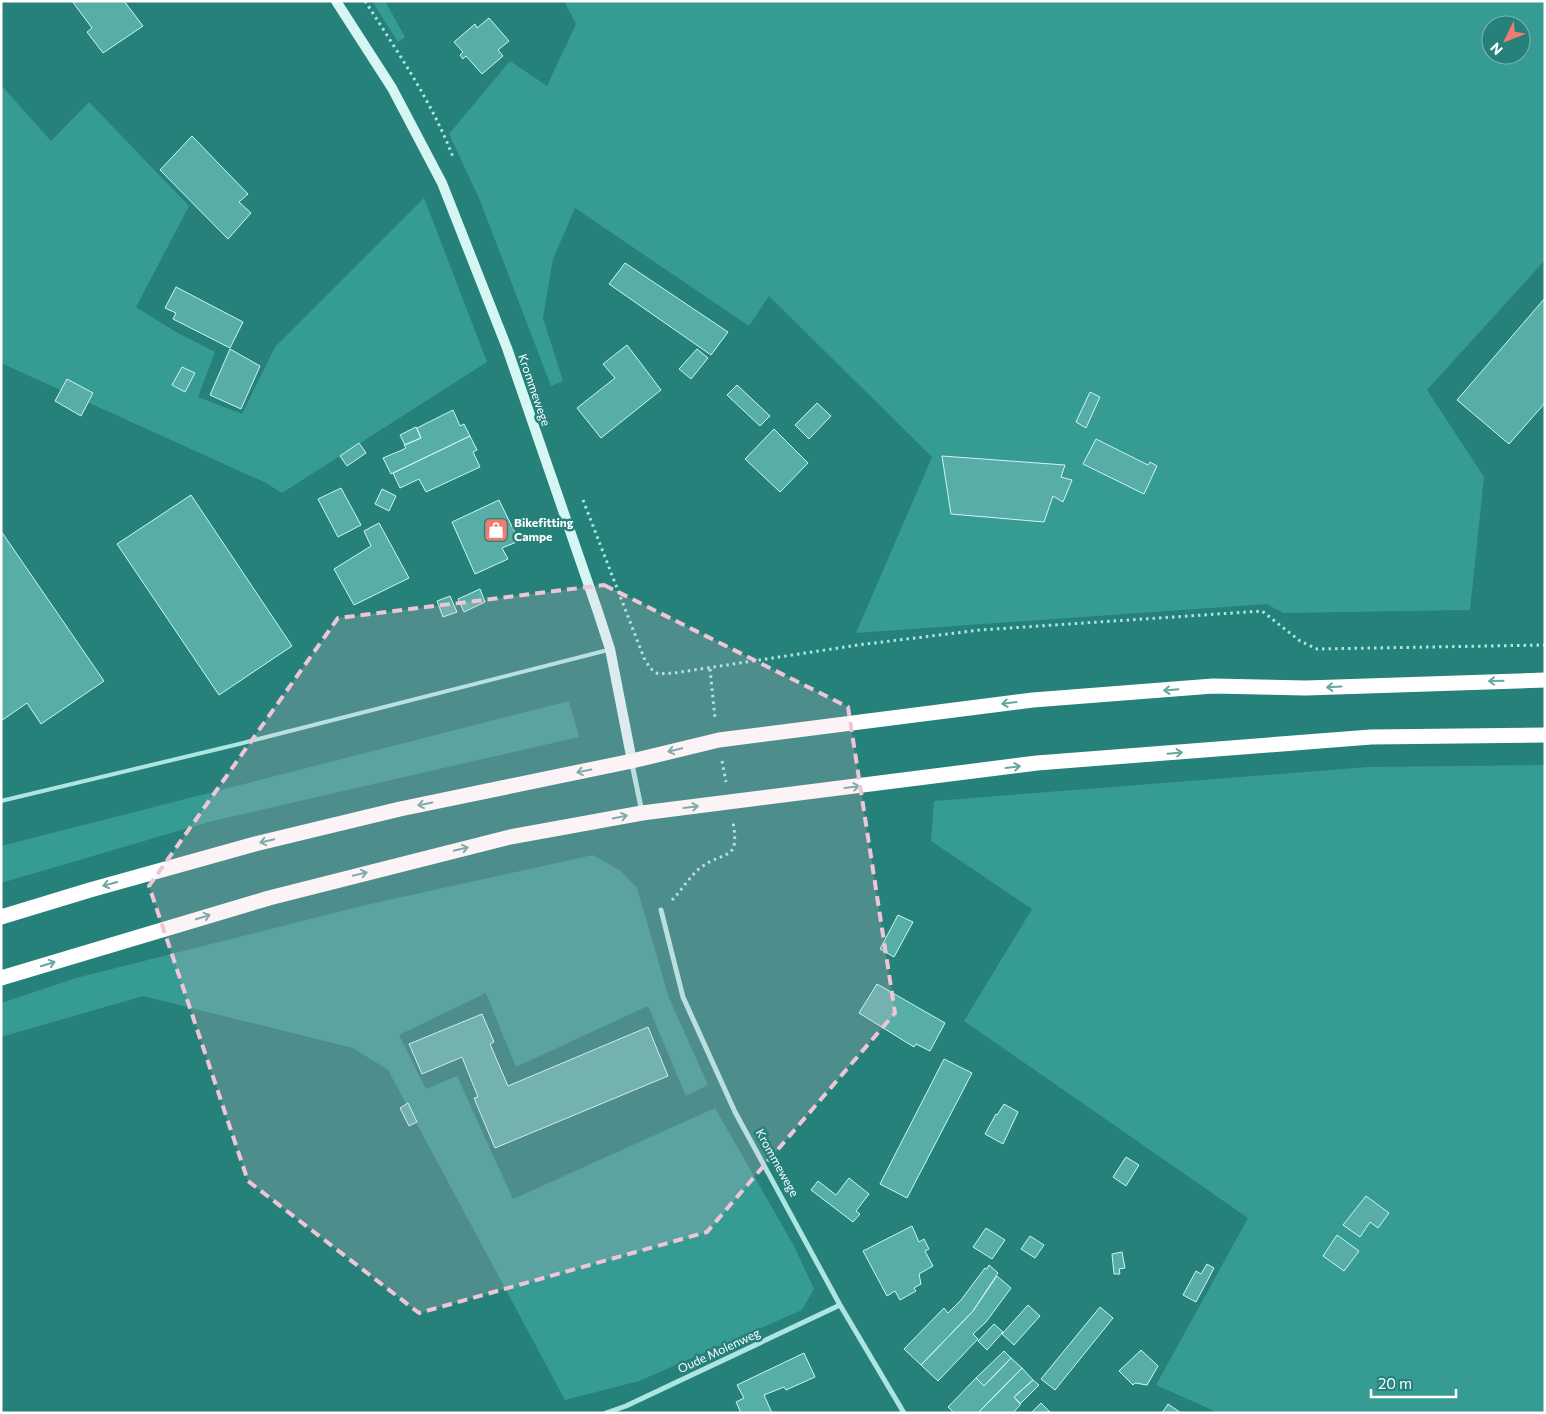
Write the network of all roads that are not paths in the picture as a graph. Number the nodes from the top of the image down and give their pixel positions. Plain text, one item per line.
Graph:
1 (336, 1) edge
2 (610, 649) junction
3 (1545, 680) edge
4 (1545, 735) edge
5 (632, 761) junction
6 (1, 801) edge
7 (642, 813) junction
8 (661, 910) road end
9 (1, 917) edge
10 (1, 978) edge
11 (840, 1304) junction
12 (606, 1413) edge
13 (904, 1413) edge

1 - 2 street, Krommewege
2 - 5 street, Krommewege
2 - 6 lane
3 -> 5 highway
7 -> 4 highway
5 - 7 street, Krommewege
5 -> 9 highway
10 -> 7 highway
8 - 11 street, Krommewege
11 - 12 street, Oude Molenweg
11 - 13 street, Krommewege

